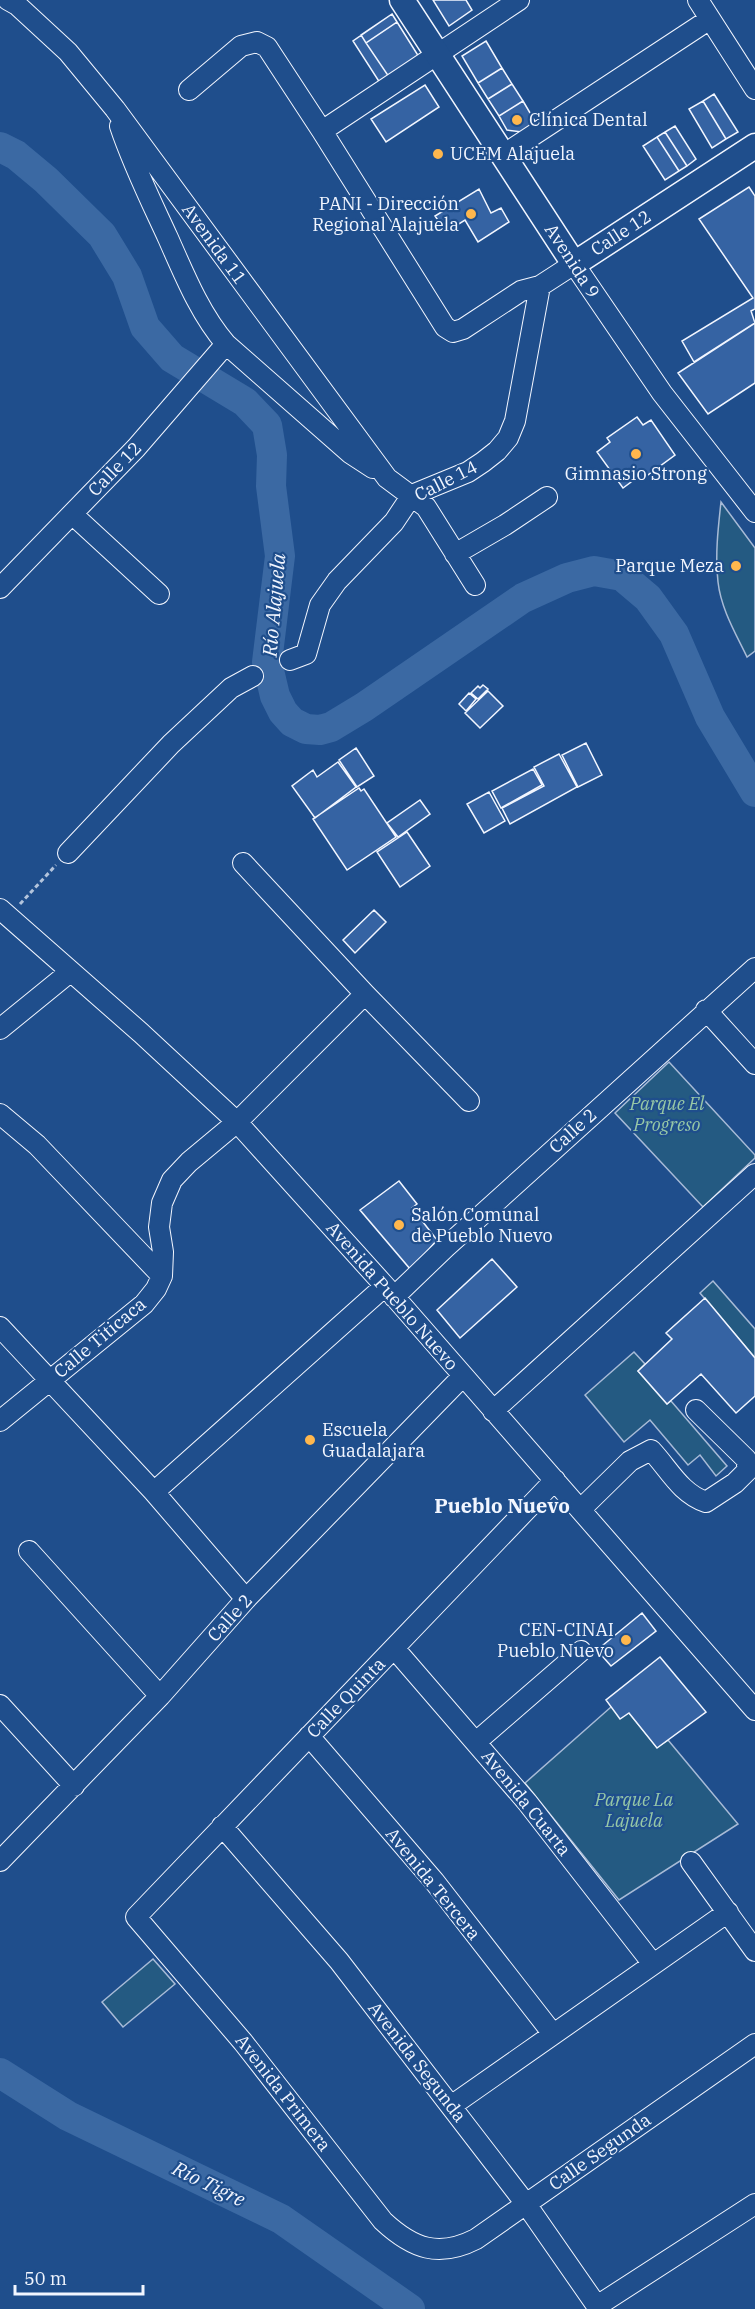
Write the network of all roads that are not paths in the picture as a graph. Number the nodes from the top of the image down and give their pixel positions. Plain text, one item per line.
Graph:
1 (8, 0) edge
2 (402, 0) edge
3 (519, 0) edge
4 (698, 0) edge
5 (710, 19) junction
6 (436, 54) junction
7 (189, 90) dead end
8 (755, 90) edge
9 (115, 109) junction
10 (322, 131) junction
11 (755, 146) edge
12 (502, 155) junction
13 (574, 264) junction
14 (540, 286) junction
15 (226, 344) junction
16 (387, 478) junction
17 (411, 495) junction
18 (547, 497) dead end
19 (755, 512) edge
20 (72, 514) junction
21 (455, 554) junction
22 (475, 585) dead end
23 (0, 588) edge
24 (159, 594) dead end
25 (298, 657) dead end
26 (253, 676) dead end
27 (68, 853) road end
28 (243, 863) dead end
29 (4, 913) edge
30 (755, 968) edge
31 (70, 972) junction
32 (365, 994) junction
33 (706, 1010) junction
34 (0, 1029) edge
35 (755, 1064) edge
36 (469, 1101) dead end
37 (0, 1114) edge
38 (237, 1122) junction
39 (755, 1174) edge
40 (162, 1276) junction
41 (390, 1291) junction
42 (0, 1328) edge
43 (462, 1377) junction
44 (50, 1380) junction
45 (696, 1410) dead end
46 (493, 1411) junction
47 (0, 1420) edge
48 (555, 1480) junction
49 (154, 1492) junction
50 (581, 1509) junction
51 (29, 1551) dead end
52 (246, 1599) junction
53 (394, 1648) junction
54 (581, 1651) dead end
55 (160, 1696) junction
56 (0, 1705) edge
57 (754, 1706) edge
58 (309, 1736) junction
59 (476, 1742) junction
60 (74, 1786) junction
61 (222, 1826) junction
62 (0, 1861) edge
63 (691, 1862) dead end
64 (728, 1912) junction
65 (136, 1917) joint
66 (755, 1951) edge
67 (653, 1964) junction
68 (553, 2034) junction
69 (755, 2044) edge
70 (451, 2106) junction
71 (526, 2204) junction
72 (755, 2204) edge
73 (441, 2250) joint
74 (598, 2307) edge

1 - 9 street, Avenida 11
2 - 6 main road, Avenida 9
3 - 6 street
4 - 5 street
5 - 8 street
5 - 12 street
6 - 10 street
6 - 12 main road, Avenida 9
7 - 10 street
9 - 15 street
9 - 16 street, Avenida 11
10 - 14 street, Calle 12
11 - 13 main road, Calle 12
12 - 13 main road, Avenida 9
13 - 14 street, Calle 12
13 - 19 street, Avenida 9
14 - 17 street, Calle 14
15 - 16 street
15 - 20 street, Calle 12
16 - 17 street, Avenida 11
17 - 21 street, Avenida 11
17 - 25 street, Calle 14
18 - 21 street
20 - 23 street, Calle 12
20 - 24 street
21 - 22 street, Avenida 11
26 - 27 street
28 - 32 street
29 - 31 street, Avenida Pueblo Nuevo
30 - 33 street, Calle 2
31 - 34 street
31 - 38 street, Avenida Pueblo Nuevo
32 - 36 street
32 - 38 street
33 - 35 street
33 - 41 street, Calle 2
37 - 40 street
38 - 40 street
38 - 41 street, Avenida Pueblo Nuevo
39 - 46 street
40 - 44 street, Calle Titicaca
41 - 43 street, Avenida Pueblo Nuevo
41 - 49 street, Calle 2
42 - 44 street
43 - 46 street, Avenida Pueblo Nuevo
43 - 52 street, Calle 2
44 - 47 street, Calle Titicaca
44 - 49 street
45 - 50 street
46 - 48 street, Avenida Pueblo Nuevo
48 - 50 street, Avenida Pueblo Nuevo
48 - 53 street, Calle Quinta
49 - 52 street
50 - 57 street, Avenida Pueblo Nuevo
51 - 55 street
52 - 55 street, Calle 2
53 - 58 street, Calle Quinta
53 - 59 street, Avenida Cuarta
54 - 59 street
55 - 60 street, Calle 2
56 - 60 street
58 - 61 street, Calle Quinta
58 - 68 street, Avenida Tercera
59 - 67 street, Avenida Cuarta
60 - 62 street, Calle 2
61 - 65 street, Calle Quinta
61 - 70 street, Avenida Segunda
63 - 64 street
64 - 66 street
64 - 67 street
65 - 73 street, Avenida Primera
67 - 68 street
68 - 70 street
69 - 71 street, Calle Segunda
70 - 71 street, Avenida Segunda
71 - 73 street, Calle Segunda
71 - 74 street, Avenida Segunda
72 - 74 street

